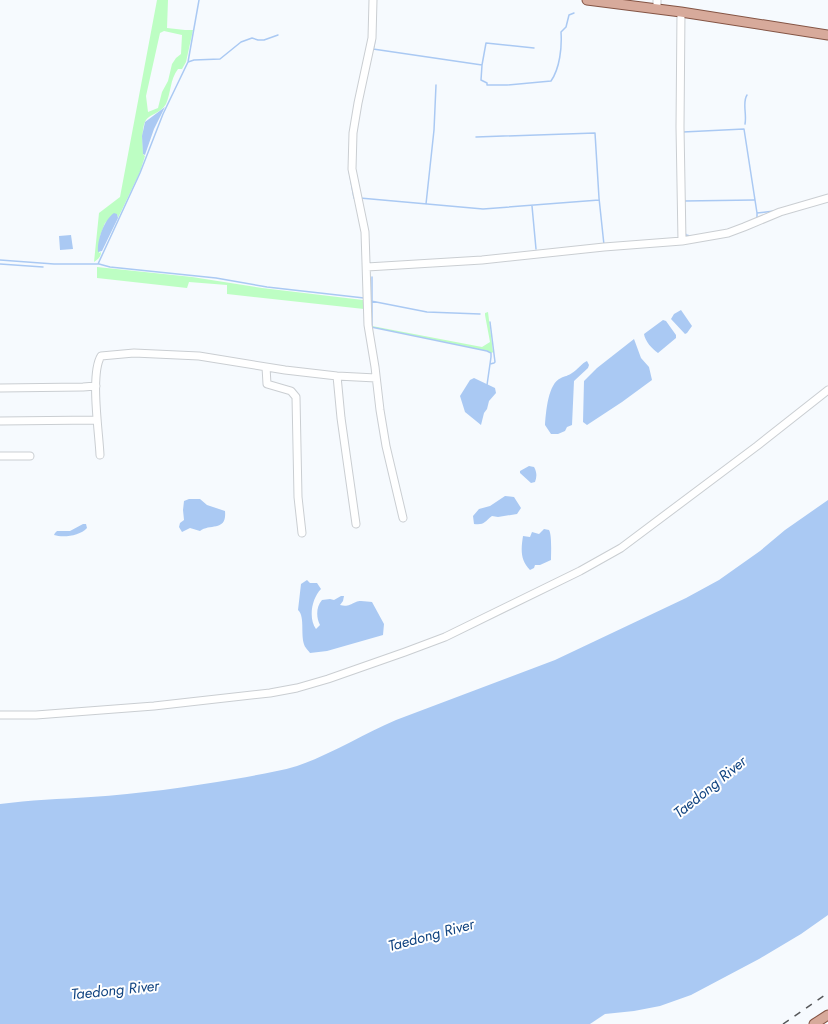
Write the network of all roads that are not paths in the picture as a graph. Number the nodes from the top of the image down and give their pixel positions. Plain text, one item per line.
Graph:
1 (373, 0) edge
2 (587, 0) edge
3 (657, 5) edge
4 (681, 12) junction
5 (828, 35) edge
6 (828, 198) edge
7 (682, 241) junction
8 (367, 267) junction
9 (266, 367) junction
10 (337, 376) junction
11 (376, 378) junction
12 (96, 386) junction
13 (0, 388) edge
14 (828, 390) edge
15 (97, 420) junction
16 (0, 421) edge
17 (100, 455) dead end
18 (0, 456) edge
19 (30, 456) dead end
20 (403, 518) dead end
21 (356, 524) dead end
22 (302, 533) dead end
23 (0, 715) edge
24 (828, 1014) edge
25 (814, 1024) edge

1 - 8 street
2 - 3 main road
3 - 4 main road
4 - 5 main road
4 - 7 street
6 - 7 street
7 - 8 street
8 - 11 street
9 - 10 street
9 - 12 street
9 - 22 street
10 - 11 street
10 - 21 street
11 - 20 street
12 - 13 street
12 - 15 street
14 - 23 street
15 - 16 street
15 - 17 street
18 - 19 street
24 - 25 main road

